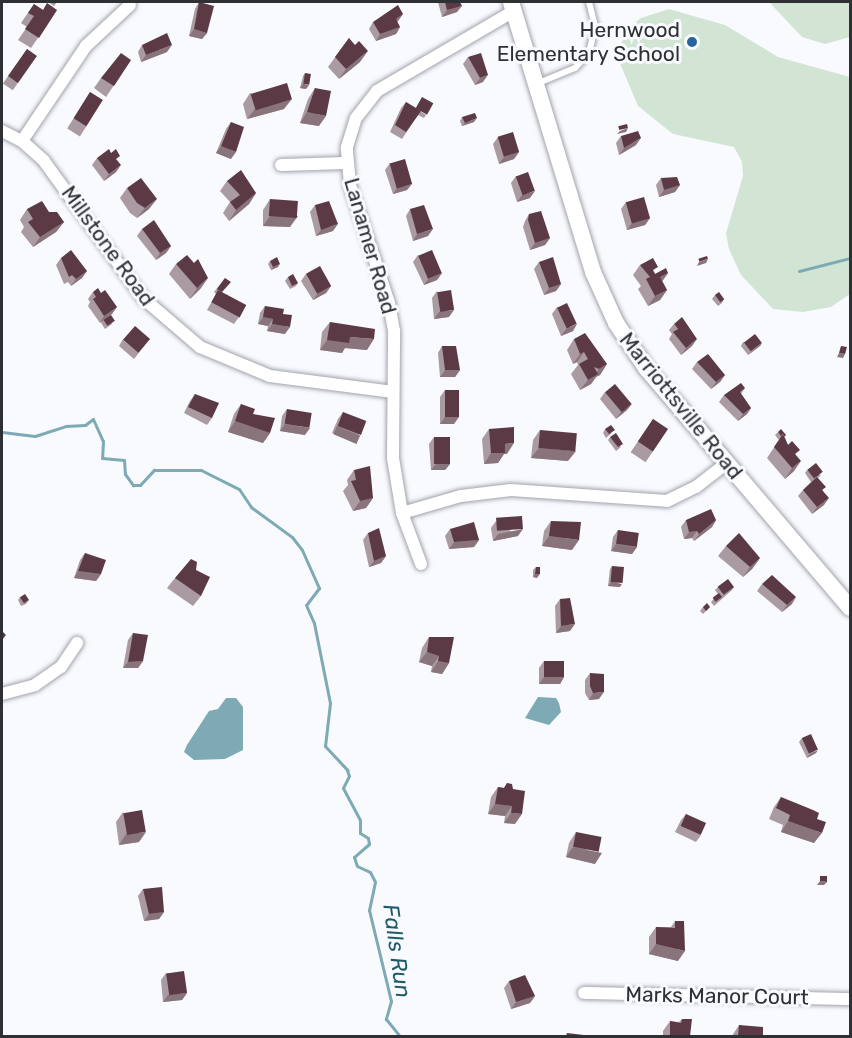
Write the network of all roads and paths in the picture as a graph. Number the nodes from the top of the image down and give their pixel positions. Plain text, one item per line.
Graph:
1 (589, 2) edge
2 (130, 5) dead end
3 (513, 6) edge
4 (536, 84) junction
5 (2, 131) edge
6 (22, 141) junction
7 (346, 163) junction
8 (281, 165) dead end
9 (393, 392) junction
10 (726, 463) junction
11 (402, 513) junction
12 (421, 564) dead end
13 (850, 608) edge
14 (77, 643) dead end
15 (2, 694) edge
16 (584, 993) dead end
17 (850, 999) edge

1 - 4 lane
2 - 6 street
3 - 4 main road, Marriottsville Road
3 - 7 street, Lanamer Road
4 - 10 main road, Marriottsville Road
5 - 6 street, Millstone Road
6 - 9 street, Millstone Road
7 - 8 street
7 - 9 street, Lanamer Road
9 - 11 street, Lanamer Road
10 - 11 street
10 - 13 main road, Marriottsville Road
11 - 12 street, Lanamer Road
14 - 15 street
16 - 17 street, Marks Manor Court

